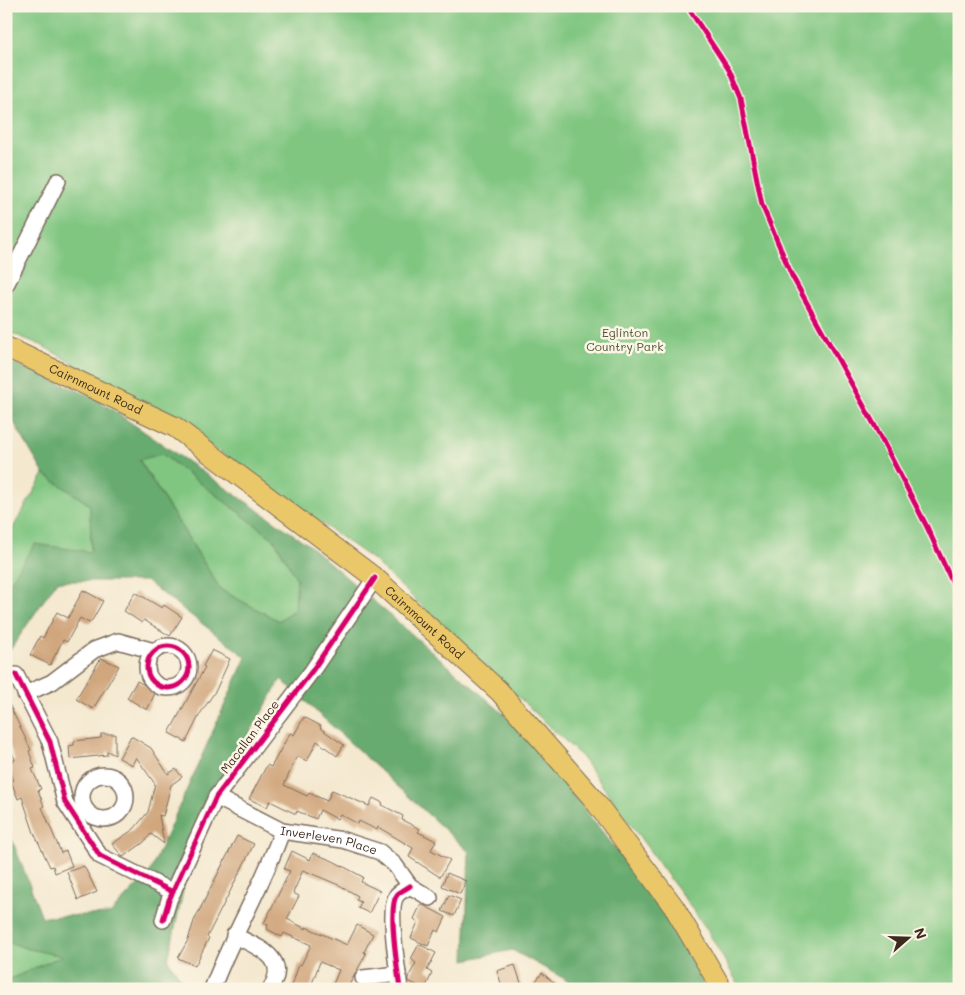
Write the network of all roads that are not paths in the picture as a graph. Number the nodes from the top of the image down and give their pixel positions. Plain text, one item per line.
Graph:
1 (58, 181) dead end
2 (6, 284) edge
3 (6, 347) edge
4 (374, 578) junction
5 (154, 651) dead end
6 (16, 675) dead end
7 (25, 694) junction
8 (216, 797) junction
9 (83, 799) dead end
10 (65, 802) junction
11 (282, 831) junction
12 (410, 886) junction
13 (172, 892) junction
14 (430, 898) dead end
15 (163, 920) dead end
16 (234, 935) junction
17 (363, 978) dead end
18 (399, 981) edge
19 (212, 989) edge
20 (270, 989) edge
21 (722, 989) edge

1 - 2 street
3 - 4 main road, Cairnmount Road
4 - 8 street, Macallan Place
4 - 21 main road, Cairnmount Road
5 - 7 street
6 - 7 street
7 - 10 street
8 - 11 street, Inverleven Place
8 - 13 street, Macallan Place
9 - 10 street
10 - 13 street
11 - 12 street, Inverleven Place
11 - 16 street
12 - 14 street, Inverleven Place
12 - 18 street
13 - 15 street, Macallan Place
16 - 19 street
16 - 20 street
17 - 18 street

